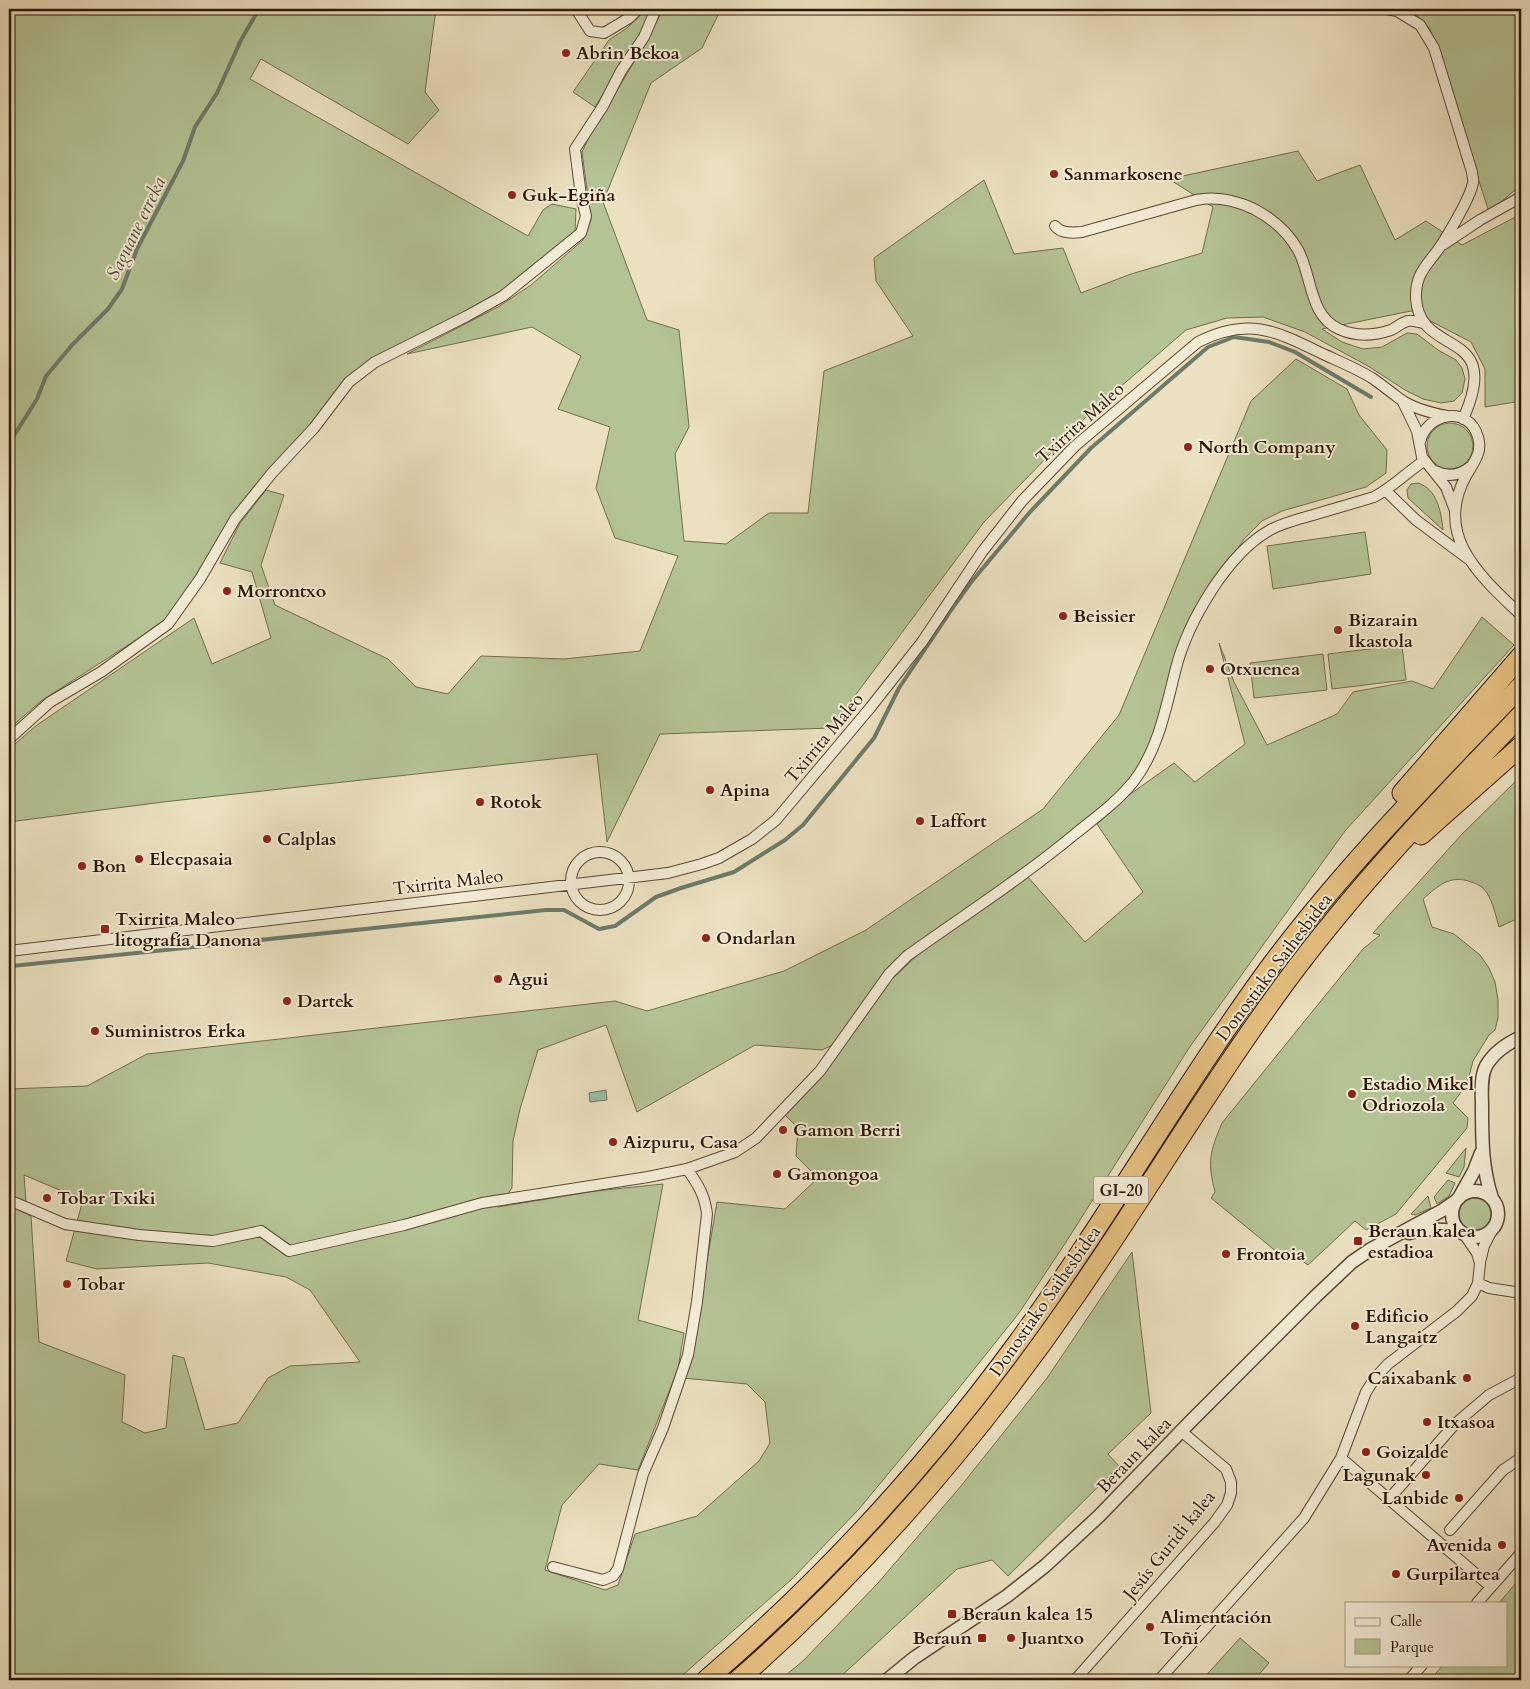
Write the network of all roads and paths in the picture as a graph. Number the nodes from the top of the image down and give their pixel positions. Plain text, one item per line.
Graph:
1 (576, 9) edge
2 (638, 9) edge
3 (656, 9) edge
4 (1387, 9) edge
5 (1521, 197) edge
6 (1055, 226) dead end
7 (1441, 246) junction
8 (1423, 323) junction
9 (1401, 399) junction
10 (1447, 416) junction
11 (1464, 419) junction
12 (1420, 442) junction
13 (1427, 464) junction
14 (1472, 465) junction
15 (1386, 491) junction
16 (1454, 508) junction
17 (1468, 559) junction
18 (1521, 615) edge
19 (1521, 656) edge
20 (1521, 686) edge
21 (1521, 715) edge
22 (9, 739) edge
23 (1521, 746) edge
24 (1383, 862) junction
25 (628, 877) junction
26 (572, 884) junction
27 (1333, 888) junction
28 (9, 951) edge
29 (1521, 1037) edge
30 (1482, 1150) junction
31 (687, 1169) junction
32 (1492, 1198) junction
33 (1457, 1199) junction
34 (9, 1200) edge
35 (1492, 1228) junction
36 (1462, 1233) junction
37 (1392, 1238) junction
38 (1480, 1263) junction
39 (1478, 1282) junction
40 (1521, 1293) edge
41 (1521, 1378) edge
42 (1181, 1431) junction
43 (1341, 1458) junction
44 (1521, 1458) edge
45 (1389, 1499) junction
46 (1450, 1530) dead end
47 (1521, 1553) edge
48 (553, 1566) dead end
49 (1491, 1587) junction
50 (1478, 1602) edge
51 (1421, 1666) edge
52 (706, 1680) edge
53 (738, 1680) edge
54 (887, 1680) edge
55 (1075, 1680) edge
56 (1159, 1680) edge
57 (1408, 1680) edge

1 - 2 street
3 - 22 street
4 - 7 street
5 - 7 street
6 - 8 street
7 - 8 street
8 - 11 street
9 - 10 street, Txirrita Maleo
9 - 12 street
9 - 25 street, Txirrita Maleo
10 - 11 street
10 - 12 street
11 - 14 street
12 - 13 street
13 - 14 street
13 - 15 street
13 - 16 street
14 - 16 street
15 - 17 street
15 - 31 street
16 - 17 street
17 - 18 street
19 - 27 highway
20 - 27 highway, Donostiako Saihesbidea / GI-20
21 - 24 highway, Donostiako Saihesbidea / GI-20
23 - 24 highway
24 - 53 highway, Donostiako Saihesbidea / GI-20
25 - 26 street, Txirrita Maleo
25 - 26 street
25 - 26 street
26 - 28 street, Txirrita Maleo
27 - 52 highway, Donostiako Saihesbidea / GI-20
29 - 30 street
30 - 32 street
30 - 33 street
31 - 34 street
31 - 48 street
32 - 33 street
32 - 35 street
33 - 36 street
33 - 37 street, Beraun kalea
35 - 36 street
35 - 38 street
36 - 37 street, Beraun kalea
36 - 38 street
37 - 42 street, Beraun kalea
38 - 39 street
39 - 40 street
39 - 43 street
41 - 45 street
42 - 54 street, Beraun kalea
42 - 55 street, Jesús Guridi kalea
43 - 45 street
43 - 56 street
44 - 46 street
45 - 49 street
47 - 49 street
49 - 50 street
51 - 57 street

